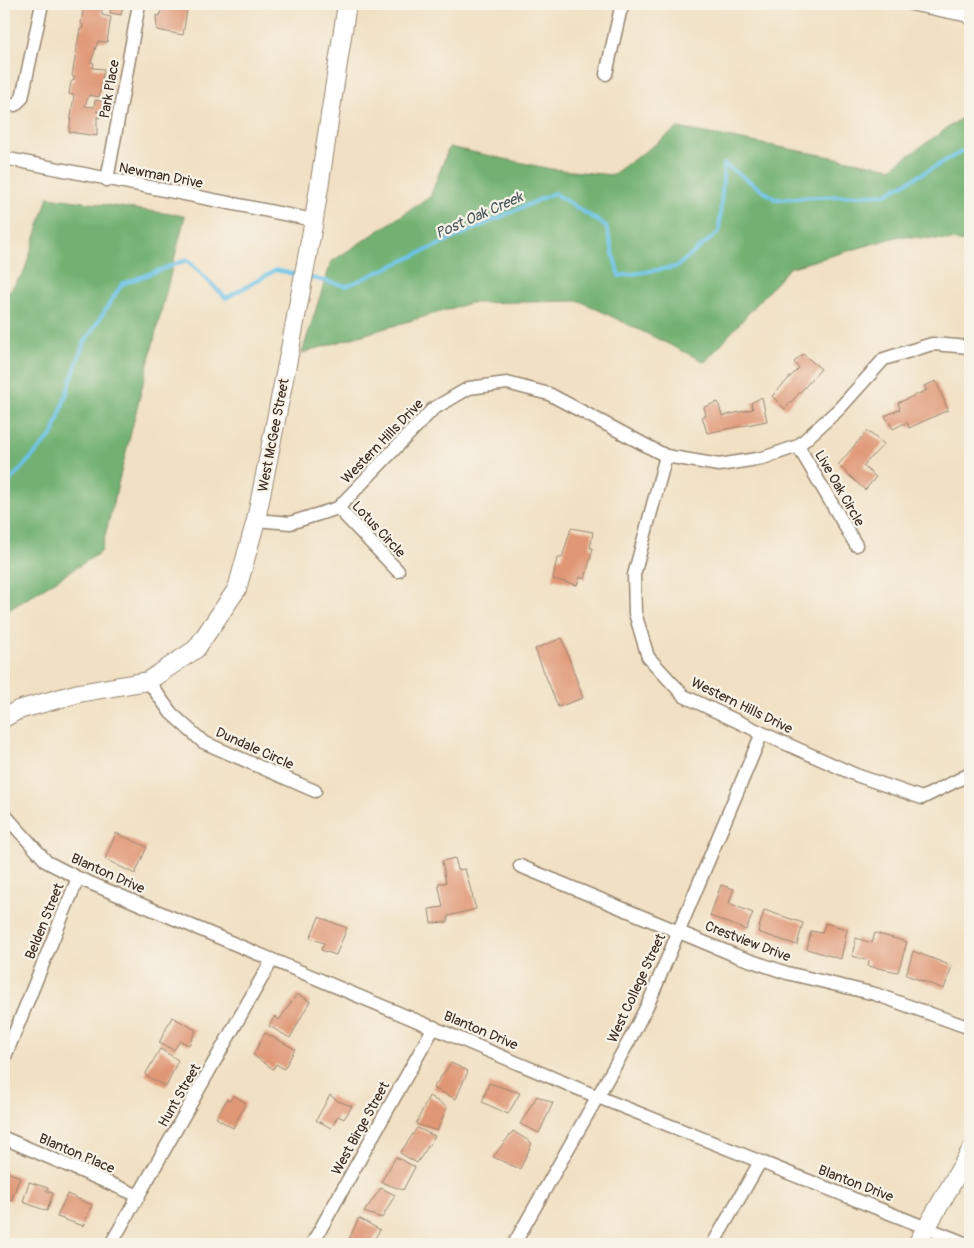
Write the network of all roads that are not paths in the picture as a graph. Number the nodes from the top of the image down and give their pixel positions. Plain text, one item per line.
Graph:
1 (42, 4) edge
2 (140, 4) edge
3 (347, 4) edge
4 (624, 4) edge
5 (911, 4) edge
6 (970, 18) edge
7 (606, 74) dead end
8 (4, 103) edge
9 (4, 158) edge
10 (107, 180) junction
11 (314, 220) junction
12 (970, 347) edge
13 (798, 446) junction
14 (666, 456) junction
15 (338, 508) junction
16 (256, 520) junction
17 (856, 545) dead end
18 (398, 571) dead end
19 (148, 681) junction
20 (4, 718) edge
21 (762, 733) junction
22 (970, 774) edge
23 (315, 791) dead end
24 (4, 814) edge
25 (520, 866) dead end
26 (78, 878) junction
27 (678, 930) junction
28 (272, 960) junction
29 (434, 1026) junction
30 (970, 1028) edge
31 (4, 1059) edge
32 (598, 1097) junction
33 (4, 1138) edge
34 (970, 1152) edge
35 (760, 1162) junction
36 (138, 1196) junction
37 (927, 1227) junction
38 (111, 1244) edge
39 (312, 1244) edge
40 (514, 1244) edge
41 (713, 1244) edge
42 (917, 1244) edge
43 (967, 1244) edge

1 - 8 street
2 - 10 street, Park Place
3 - 11 street, West McGee Street
4 - 7 street
5 - 6 street
9 - 10 street, Newman Drive
10 - 11 street, Newman Drive
11 - 16 street, West McGee Street
12 - 13 street, Western Hills Drive
13 - 14 street, Western Hills Drive
13 - 17 street, Live Oak Circle
14 - 15 street, Western Hills Drive
14 - 21 street, Western Hills Drive
15 - 16 street, Western Hills Drive
15 - 18 street, Lotus Circle
16 - 19 street, West McGee Street
19 - 20 street, West McGee Street
19 - 23 street, Dundale Circle
21 - 22 street, Western Hills Drive
21 - 27 street, West College Street
24 - 26 street, Blanton Drive
25 - 27 street, Crestview Drive
26 - 28 street, Blanton Drive
26 - 31 street, Belden Street
27 - 30 street, Crestview Drive
27 - 32 street, West College Street
28 - 29 street, Blanton Drive
28 - 36 street, Hunt Street
29 - 32 street, Blanton Drive
29 - 39 street, West Birge Street
32 - 35 street, Blanton Drive
32 - 40 street, West College Street
33 - 36 street, Blanton Place
34 - 37 street
35 - 37 street, Blanton Drive
35 - 41 street
36 - 38 street, Hunt Street
37 - 42 street
37 - 43 street, Blanton Drive

